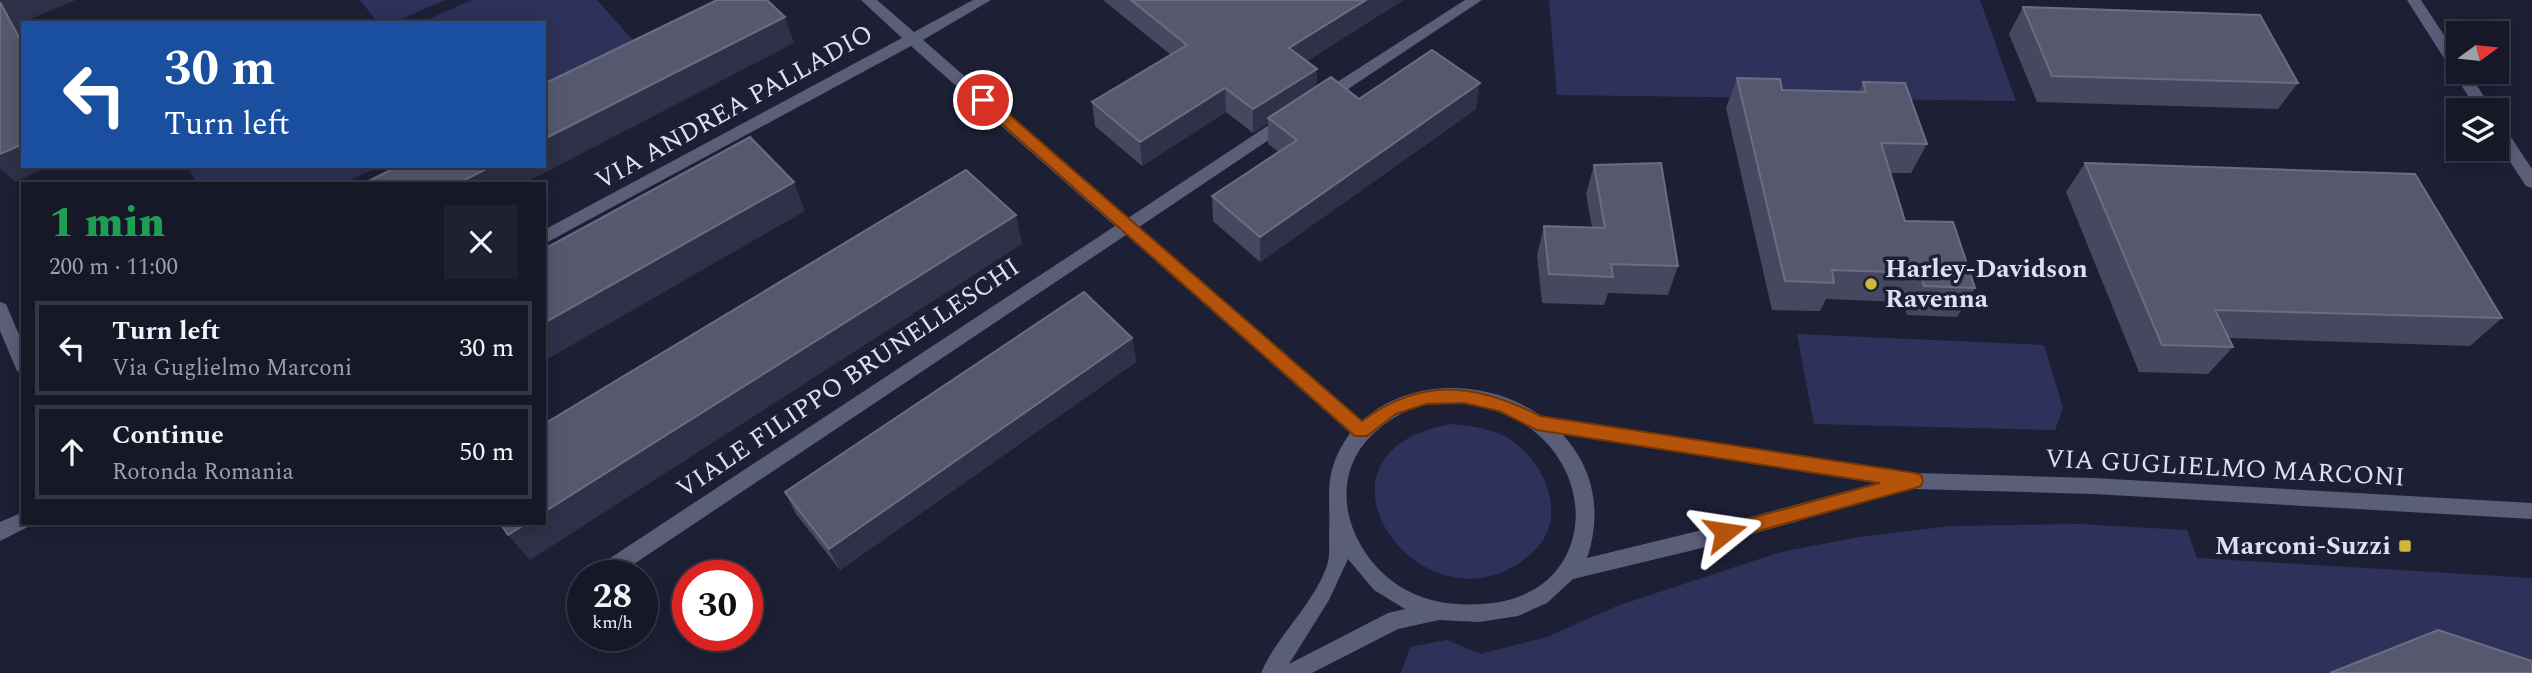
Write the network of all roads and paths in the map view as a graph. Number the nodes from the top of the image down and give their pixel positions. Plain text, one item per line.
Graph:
1 (868, 0) edge
2 (984, 0) edge
3 (1475, 0) edge
4 (2414, 0) edge
5 (911, 38) junction
6 (2446, 50) edge
7 (2509, 147) edge
8 (2532, 182) edge
9 (1127, 225) junction
10 (546, 237) edge
11 (0, 309) edge
12 (21, 361) edge
13 (1537, 423) junction
14 (1361, 431) junction
15 (1915, 481) junction
16 (2532, 511) edge
17 (21, 521) edge
18 (1339, 524) junction
19 (0, 532) edge
20 (623, 560) edge
21 (1569, 571) junction
22 (1443, 611) junction
23 (1271, 673) edge
24 (1291, 673) edge

1 - 5 street
2 - 5 street, VIA ANDREA PALLADIO
3 - 9 street, VIALE FILIPPO BRUNELLESCHI
4 - 6 street
5 - 9 street
5 - 10 street, VIA ANDREA PALLADIO
7 - 8 street
9 - 14 street
9 - 20 street, VIALE FILIPPO BRUNELLESCHI
11 - 12 street
13 - 14 street
13 - 15 street, VIA GUGLIELMO MARCONI
13 - 21 street
14 - 18 street
15 - 16 street, VIA GUGLIELMO MARCONI
15 - 21 street, VIA GUGLIELMO MARCONI
17 - 19 street
18 - 22 street
18 - 23 street
21 - 22 street
22 - 24 street

